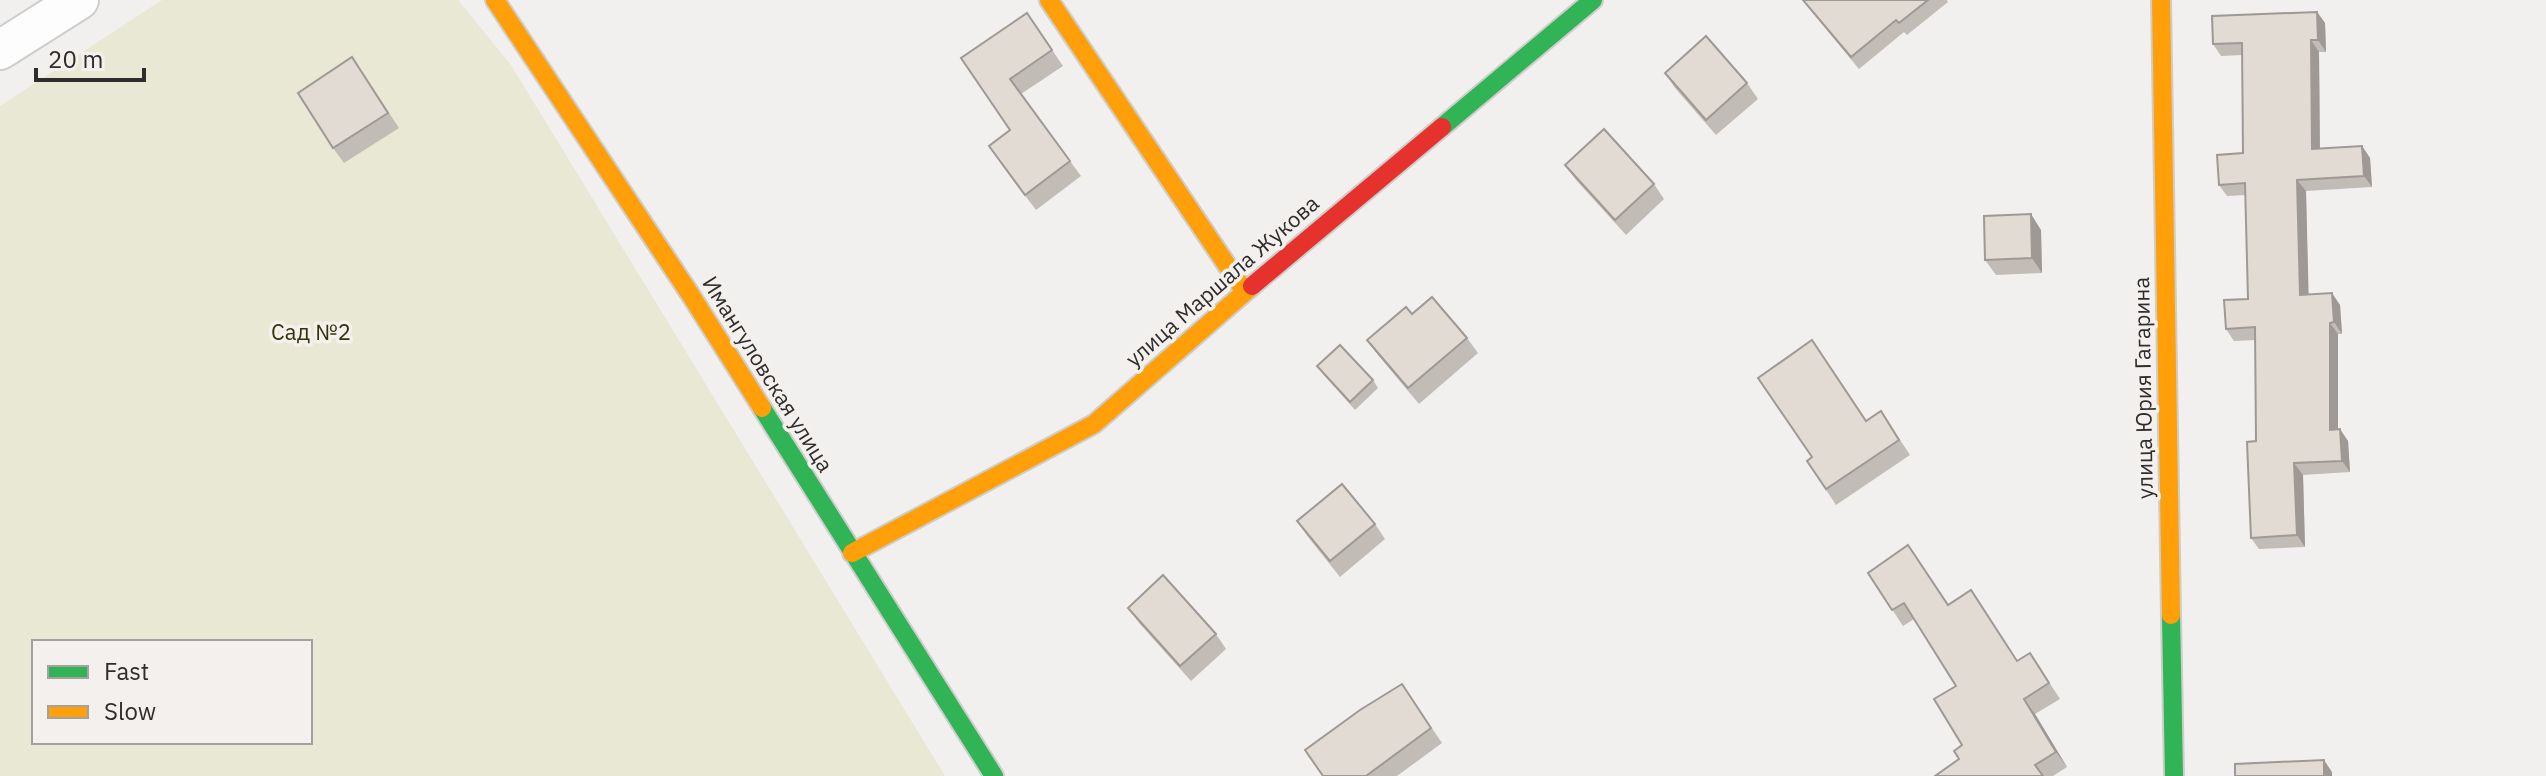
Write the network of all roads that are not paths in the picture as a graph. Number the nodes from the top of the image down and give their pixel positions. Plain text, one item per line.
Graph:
1 (79, 0) edge
2 (495, 0) edge
3 (1049, 0) edge
4 (1593, 0) edge
5 (2161, 0) edge
6 (0, 50) edge
7 (1245, 292) junction
8 (852, 553) junction
9 (994, 776) edge
10 (2174, 776) edge

1 - 6 street
2 - 8 street, Имангуловская улица
3 - 7 street
4 - 7 street, улица Маршала Жукова
5 - 10 street, улица Юрия Гагарина
7 - 8 street, улица Маршала Жукова
8 - 9 street, Имангуловская улица

